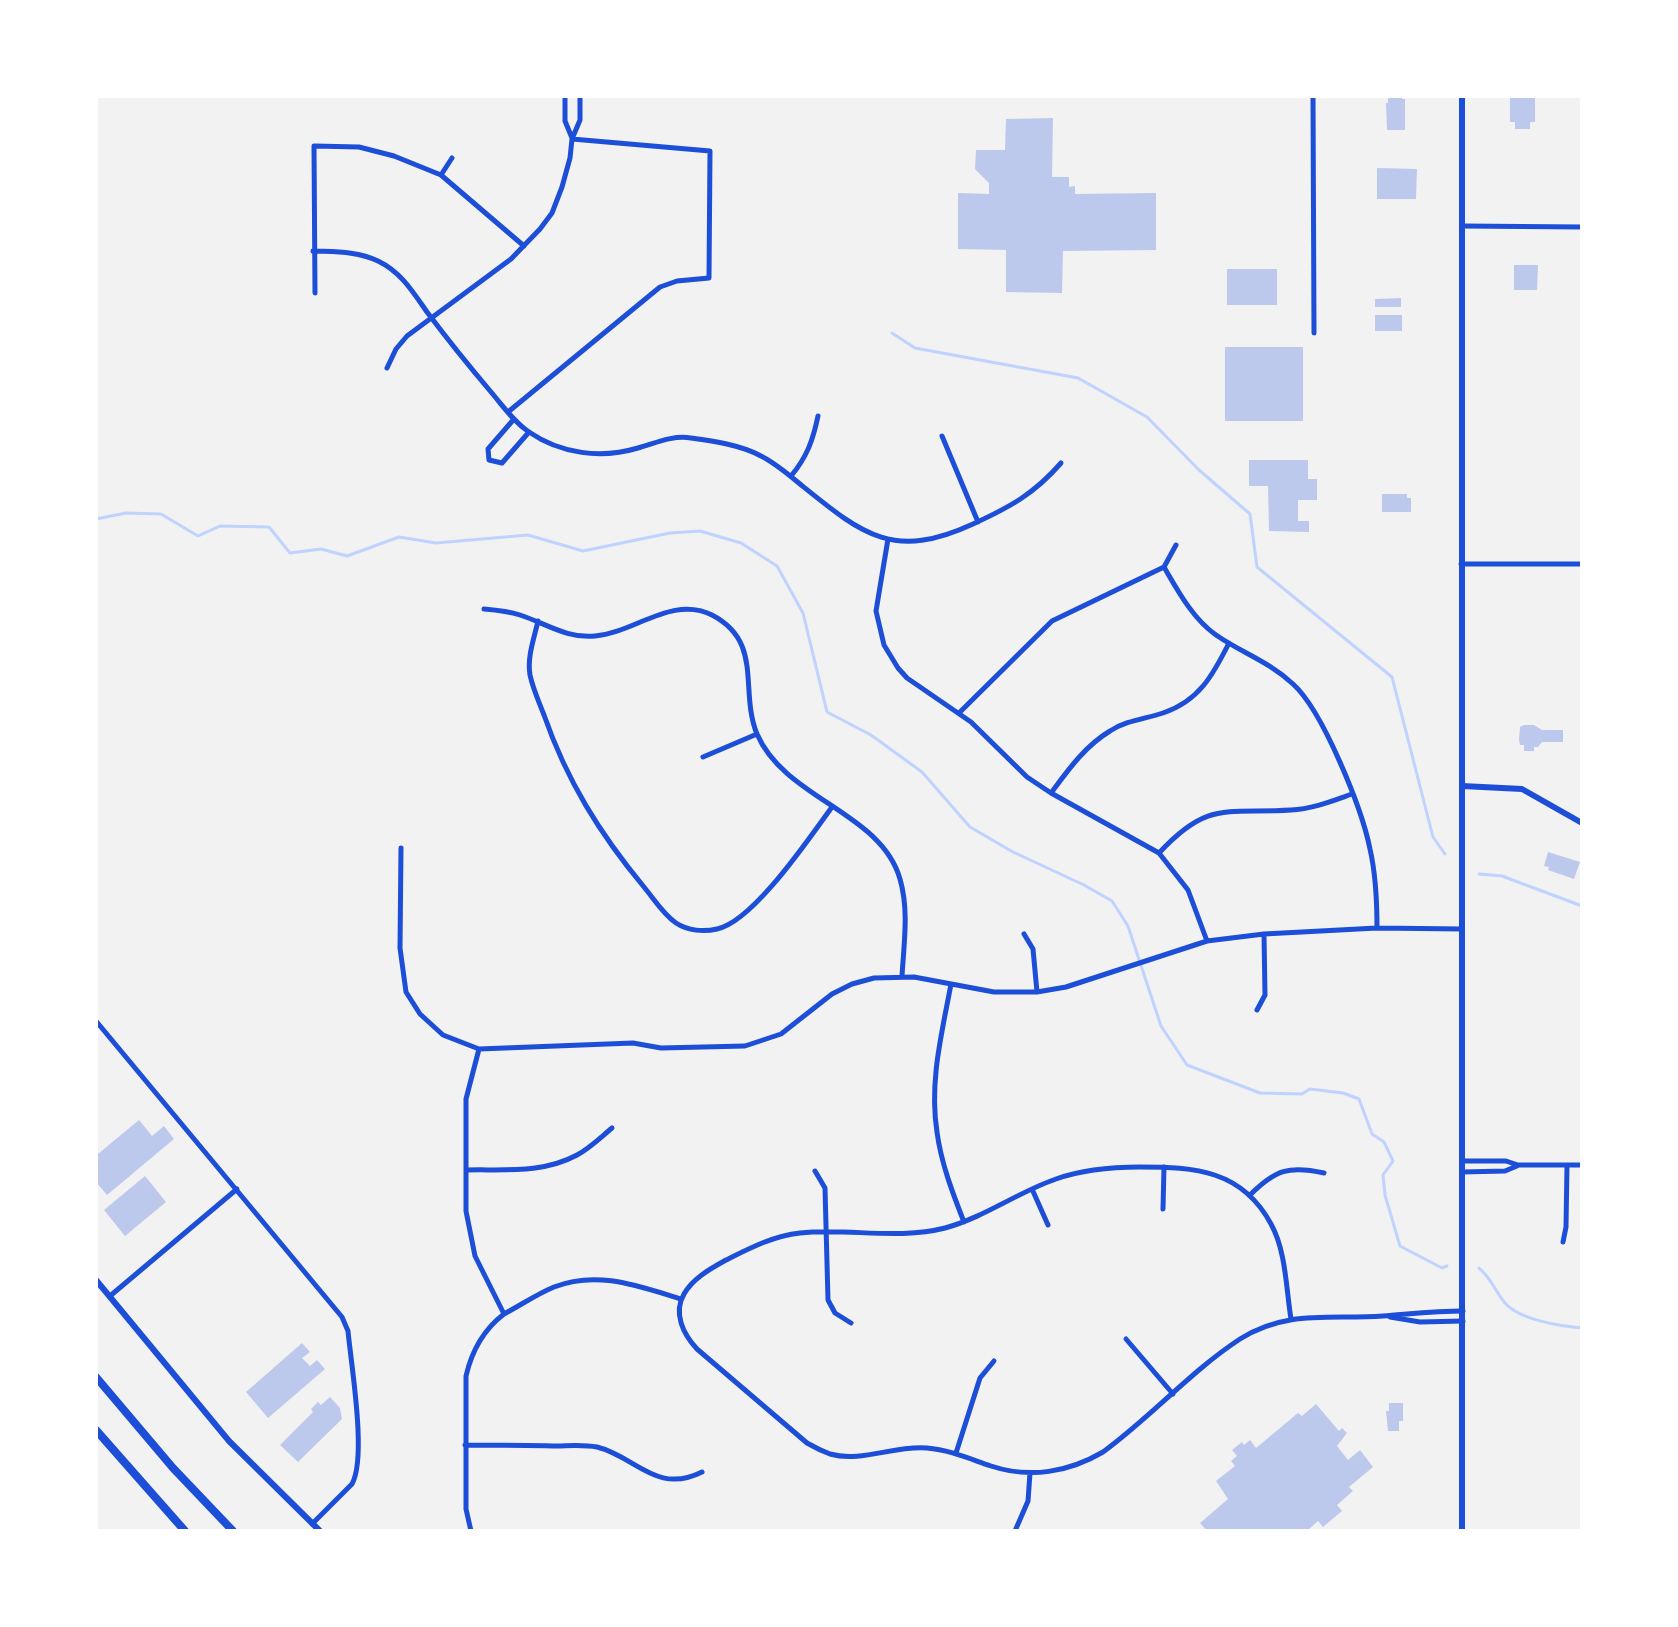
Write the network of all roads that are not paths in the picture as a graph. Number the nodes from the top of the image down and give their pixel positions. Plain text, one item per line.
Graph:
1 (565, 96) edge
2 (580, 96) edge
3 (1313, 96) edge
4 (1462, 96) edge
5 (572, 139) junction
6 (452, 158) dead end
7 (441, 175) junction
8 (1461, 226) junction
9 (1582, 227) edge
10 (524, 246) junction
11 (313, 251) junction
12 (315, 293) dead end
13 (430, 316) junction
14 (1314, 333) dead end
15 (387, 368) dead end
16 (508, 412) junction
17 (818, 416) dead end
18 (514, 419) junction
19 (529, 432) junction
20 (942, 436) dead end
21 (1061, 463) dead end
22 (791, 476) junction
23 (978, 522) junction
24 (888, 539) junction
25 (1176, 545) dead end
26 (1461, 564) junction
27 (1582, 564) edge
28 (1164, 567) junction
29 (484, 609) dead end
30 (538, 621) junction
31 (1229, 643) junction
32 (959, 713) junction
33 (757, 734) junction
34 (703, 757) dead end
35 (1462, 786) junction
36 (1051, 793) junction
37 (1352, 794) junction
38 (832, 807) junction
39 (1582, 823) edge
40 (401, 848) dead end
41 (1159, 853) junction
42 (1377, 928) junction
43 (1462, 929) junction
44 (1024, 934) dead end
45 (1264, 934) junction
46 (1207, 941) junction
47 (902, 976) junction
48 (951, 984) junction
49 (1037, 992) junction
50 (1257, 1010) dead end
51 (96, 1021) edge
52 (479, 1049) junction
53 (612, 1128) dead end
54 (1462, 1161) junction
55 (1518, 1165) junction
56 (1567, 1165) junction
57 (1582, 1165) edge
58 (1164, 1167) junction
59 (466, 1170) junction
60 (815, 1171) dead end
61 (1462, 1172) junction
62 (1324, 1173) dead end
63 (237, 1189) junction
64 (1032, 1189) junction
65 (1250, 1195) junction
66 (1163, 1209) dead end
67 (964, 1222) junction
68 (1048, 1225) dead end
69 (826, 1232) junction
70 (1563, 1242) dead end
71 (96, 1280) edge
72 (110, 1296) junction
73 (681, 1299) junction
74 (1463, 1311) junction
75 (504, 1314) junction
76 (1381, 1316) junction
77 (1291, 1319) junction
78 (1463, 1321) junction
79 (851, 1323) dead end
80 (1126, 1339) dead end
81 (994, 1361) dead end
82 (96, 1377) edge
83 (1173, 1394) junction
84 (96, 1430) edge
85 (465, 1445) junction
86 (956, 1453) junction
87 (702, 1472) dead end
88 (1030, 1473) junction
89 (312, 1524) junction
90 (185, 1531) edge
91 (233, 1531) edge
92 (320, 1531) edge
93 (471, 1531) edge
94 (1015, 1531) edge
95 (1462, 1531) edge

1 - 5 street
2 - 5 street
3 - 14 street
4 - 8 main road
5 - 10 street
5 - 16 street
6 - 7 street
7 - 10 street
7 - 11 street
8 - 9 street
8 - 26 main road
10 - 13 street
11 - 12 street
11 - 13 street
13 - 15 street
13 - 16 street
16 - 18 street
17 - 22 street
18 - 19 street
18 - 19 street
19 - 22 street
20 - 23 street
21 - 23 street
22 - 24 street
23 - 24 street
24 - 32 street
25 - 28 street
26 - 27 street
26 - 35 main road
28 - 31 street
28 - 32 street
29 - 30 street
30 - 33 street
30 - 38 street
31 - 36 street
31 - 37 street
32 - 36 street
33 - 34 street
33 - 38 street
35 - 39 main road
35 - 43 main road
36 - 41 street
37 - 41 street
37 - 42 street
38 - 47 street
40 - 52 street
41 - 46 street
42 - 43 street
42 - 45 street
43 - 54 main road
44 - 49 street
45 - 46 street
45 - 50 street
46 - 49 street
47 - 48 street
47 - 52 street
48 - 49 street
48 - 67 street
51 - 63 street
52 - 59 street
53 - 59 street
54 - 55 street
54 - 61 main road
55 - 56 street
55 - 61 street
56 - 57 street
56 - 70 street
58 - 64 street
58 - 65 street
58 - 66 street
59 - 75 street
60 - 69 street
61 - 74 main road
62 - 65 street
63 - 72 street
63 - 89 street
64 - 67 street
64 - 68 street
65 - 77 street
67 - 69 street
69 - 73 street
69 - 79 street
71 - 72 main road
72 - 89 main road
73 - 75 street
73 - 86 street
74 - 76 street
74 - 78 main road
75 - 85 street
76 - 77 street
76 - 78 street
77 - 83 street
78 - 95 main road
80 - 83 street
81 - 86 street
82 - 91 highway
83 - 88 street
84 - 90 highway
85 - 87 street
85 - 93 street
86 - 88 street
88 - 94 street
89 - 92 main road

